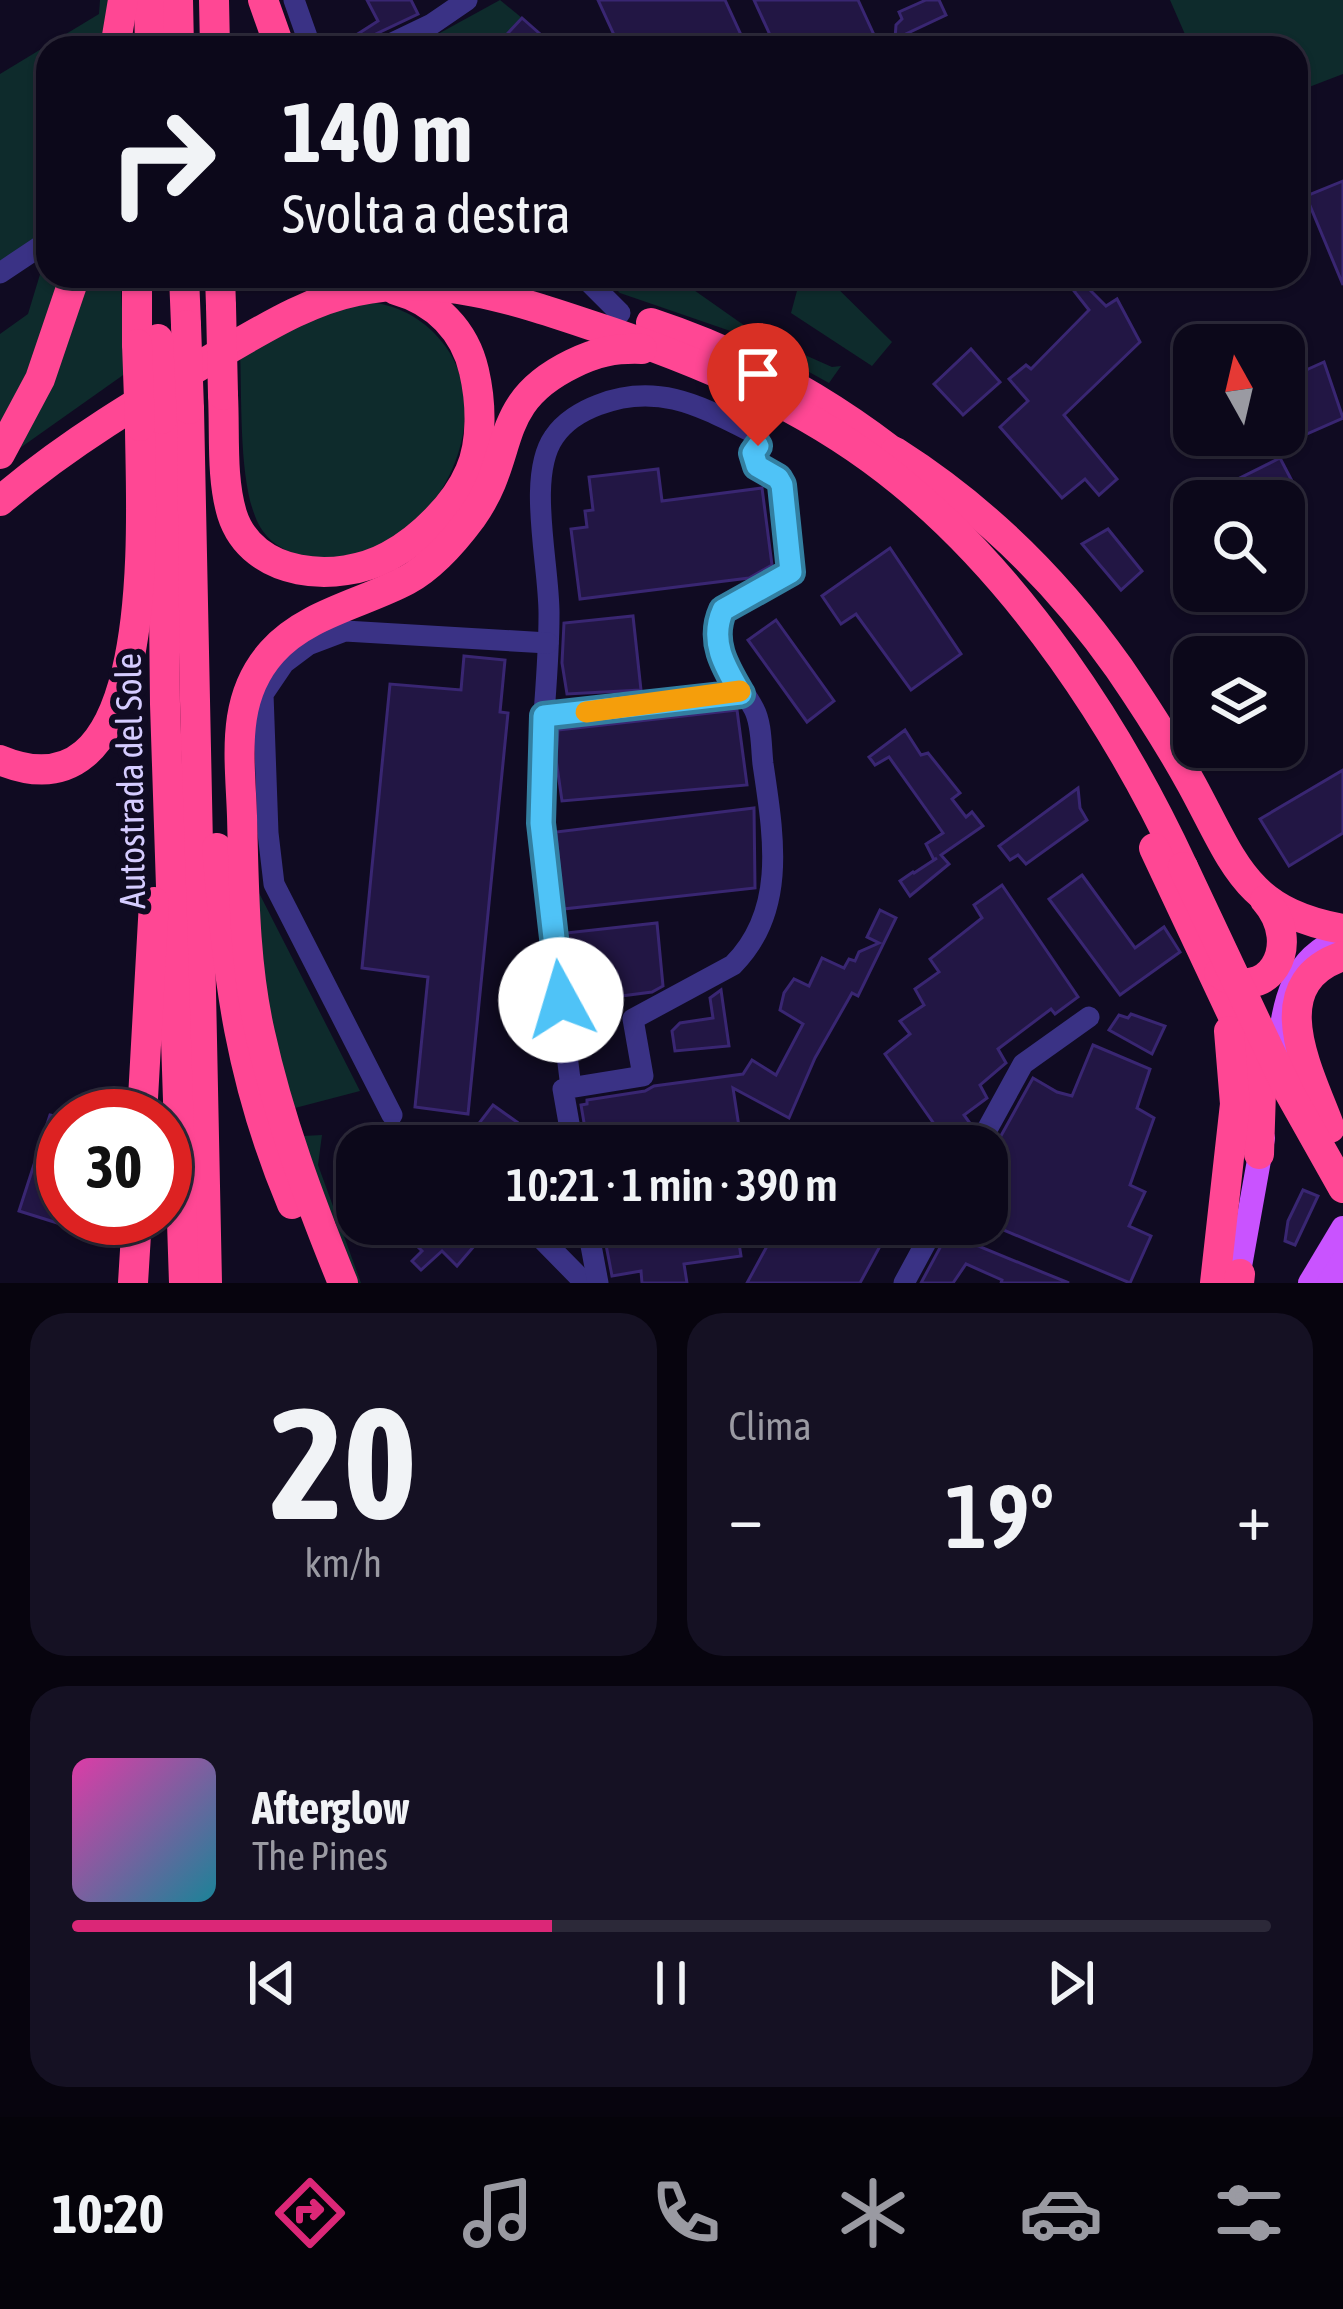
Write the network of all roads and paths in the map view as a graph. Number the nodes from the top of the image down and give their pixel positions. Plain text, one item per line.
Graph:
1 (123, 0) edge
2 (136, 0) edge
3 (149, 0) edge
4 (178, 0) edge
5 (214, 0) edge
6 (263, 0) edge
7 (293, 0) edge
8 (467, 0) edge
9 (432, 24) junction
10 (117, 36) edge
11 (135, 36) edge
12 (150, 36) edge
13 (179, 36) edge
14 (215, 36) edge
15 (276, 36) edge
16 (306, 36) edge
17 (407, 36) edge
18 (423, 36) edge
19 (36, 249) edge
20 (0, 273) edge
21 (71, 288) edge
22 (141, 288) edge
23 (156, 288) edge
24 (179, 288) edge
25 (319, 288) edge
26 (380, 288) edge
27 (389, 288) edge
28 (414, 288) edge
29 (536, 288) edge
30 (596, 288) edge
31 (221, 291) edge
32 (620, 313) junction
33 (160, 336) junction
34 (670, 351) junction
35 (164, 418) junction
36 (805, 418) junction
37 (888, 448) junction
38 (0, 454) edge
39 (13, 478) edge
40 (0, 506) edge
41 (191, 561) junction
42 (548, 643) junction
43 (741, 694) junction
44 (165, 704) junction
45 (544, 716) junction
46 (0, 760) edge
47 (1191, 862) junction
48 (1258, 892) junction
49 (1343, 929) edge
50 (1343, 938) edge
51 (1202, 948) junction
52 (1343, 956) edge
53 (1219, 990) junction
54 (1089, 1017) dead end
55 (571, 1088) junction
56 (144, 1089) edge
57 (392, 1115) dead end
58 (570, 1125) edge
59 (990, 1125) edge
60 (1337, 1138) edge
61 (1258, 1159) junction
62 (1343, 1189) edge
63 (1343, 1228) edge
64 (136, 1245) edge
65 (548, 1245) edge
66 (591, 1245) edge
67 (925, 1245) edge
68 (1343, 1261) edge
69 (1237, 1281) edge
70 (134, 1283) edge
71 (184, 1283) edge
72 (207, 1283) edge
73 (321, 1283) edge
74 (343, 1283) edge
75 (585, 1283) edge
76 (598, 1283) edge
77 (904, 1283) edge
78 (1310, 1283) edge
79 (1329, 1283) edge

1 - 10 highway
2 - 11 highway
3 - 12 highway
4 - 13 highway
5 - 14 highway
6 - 15 highway
7 - 16 street
8 - 9 street
9 - 17 street
9 - 18 street
19 - 20 street
21 - 38 highway
22 - 33 highway
23 - 33 highway, Autostrada del Sole
24 - 33 highway, Autostrada del Sole
25 - 39 highway
26 - 39 highway
27 - 31 highway, bridge
28 - 34 highway
29 - 32 highway
30 - 32 street
32 - 37 highway
33 - 35 highway, bridge
33 - 35 highway, Autostrada del Sole, bridge
34 - 36 highway
34 - 74 highway
35 - 41 highway, Autostrada del Sole
35 - 44 highway, Autostrada del Sole
35 - 46 highway
36 - 47 highway
36 - 51 highway
37 - 47 highway
37 - 48 highway
39 - 40 highway
41 - 72 highway, Autostrada del Sole
41 - 73 highway
42 - 43 street
42 - 45 street
42 - 57 street
43 - 45 street
43 - 55 street
44 - 56 highway
44 - 71 highway, Autostrada del Sole
45 - 55 street
47 - 60 highway
47 - 62 highway, bridge
48 - 49 highway
48 - 51 highway
50 - 61 main road
51 - 53 highway
52 - 60 highway
53 - 61 highway
53 - 69 highway
54 - 59 street
55 - 58 street
61 - 69 main road
63 - 78 main road
64 - 70 highway
65 - 75 street
66 - 76 street
67 - 77 street
68 - 79 main road

